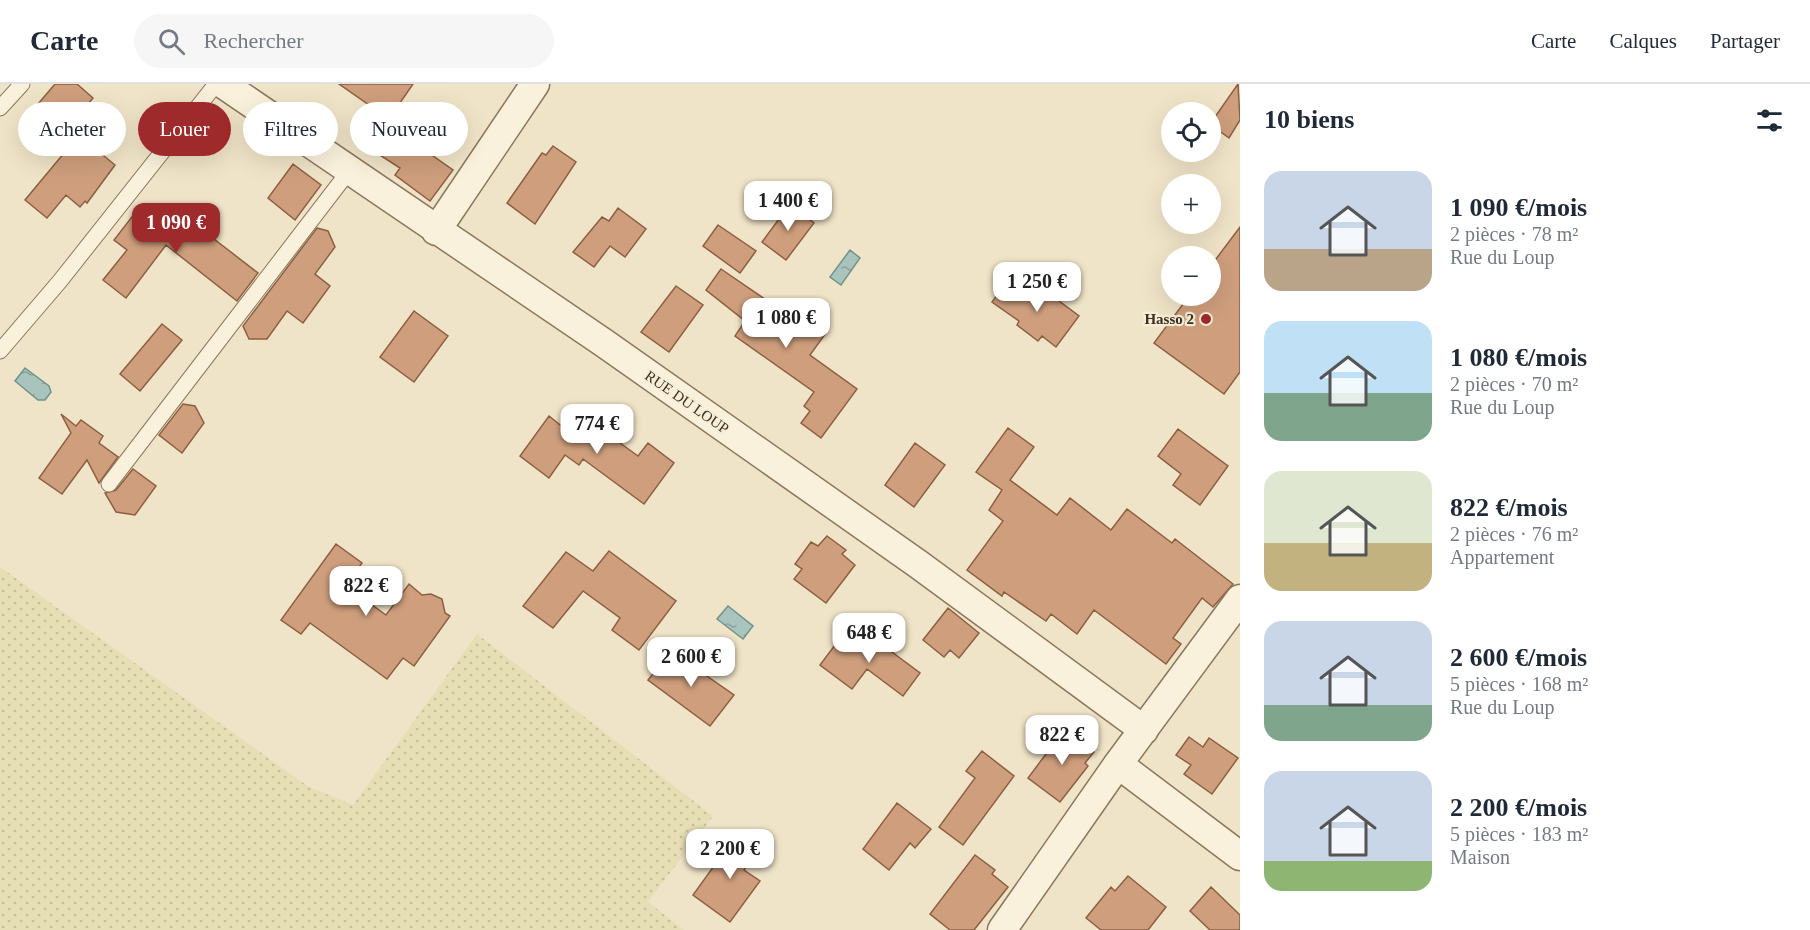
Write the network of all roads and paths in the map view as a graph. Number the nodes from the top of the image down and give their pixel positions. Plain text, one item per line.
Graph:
1 (22, 84) edge
2 (216, 84) edge
3 (223, 84) edge
4 (535, 84) edge
5 (0, 108) edge
6 (349, 171) junction
7 (436, 231) junction
8 (0, 351) edge
9 (109, 484) dead end
10 (1240, 598) edge
11 (1144, 730) junction
12 (1118, 764) junction
13 (1240, 856) edge
14 (1002, 930) edge

1 - 5 lane
2 - 8 lane
3 - 6 street, RUE DU LOUP
4 - 7 street
6 - 7 street, RUE DU LOUP
6 - 9 lane
7 - 11 street, RUE DU LOUP
10 - 11 street
11 - 12 street
12 - 13 street
12 - 14 street

